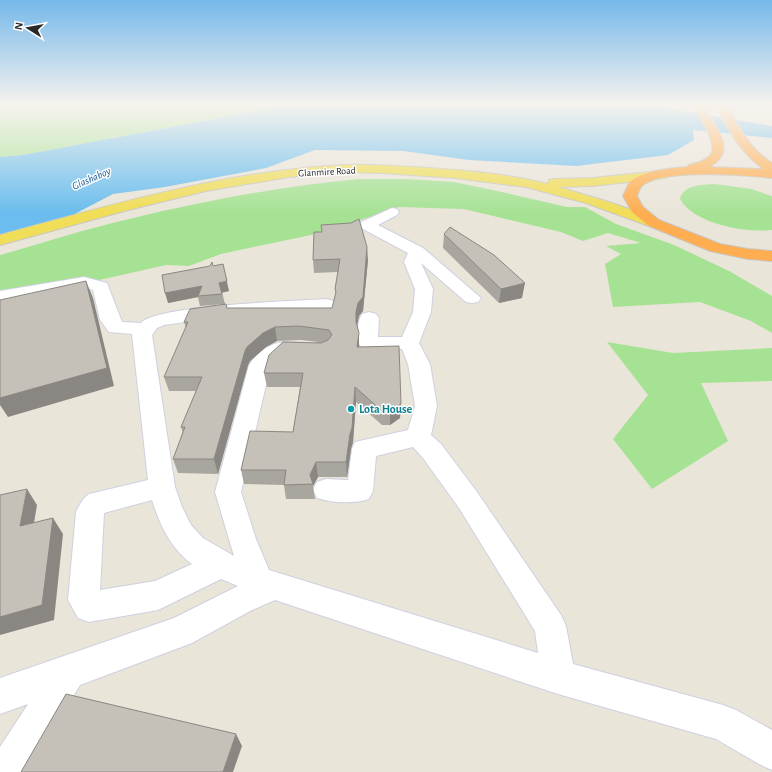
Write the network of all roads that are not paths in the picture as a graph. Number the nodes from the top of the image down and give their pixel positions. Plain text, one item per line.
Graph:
1 (717, 141) edge
2 (743, 141) edge
3 (772, 169) edge
4 (682, 172) junction
5 (772, 174) edge
6 (660, 176) junction
7 (527, 184) junction
8 (392, 212) dead end
9 (654, 223) junction
10 (0, 240) edge
11 (716, 248) junction
12 (418, 251) junction
13 (772, 256) edge
14 (772, 270) edge
15 (0, 296) edge
16 (472, 298) dead end
17 (327, 305) dead end
18 (369, 318) dead end
19 (145, 330) junction
20 (410, 343) junction
21 (315, 348) edge
22 (418, 437) junction
23 (162, 486) junction
24 (326, 490) dead end
25 (222, 564) junction
26 (266, 583) junction
27 (68, 672) junction
28 (558, 677) junction
29 (0, 696) edge
30 (772, 751) edge
31 (6, 772) edge

1 - 4 highway
2 - 3 highway
4 - 5 highway
4 - 6 highway
6 - 7 main road
6 - 9 highway
7 - 9 main road, Glanmire Road
7 - 10 main road, Glanmire Road
8 - 12 lane
9 - 11 highway
11 - 13 highway
11 - 14 highway
12 - 16 lane
12 - 20 lane
15 - 19 lane
17 - 19 lane
18 - 20 lane
19 - 23 lane
20 - 22 lane
21 - 26 lane
22 - 24 lane
22 - 28 lane
23 - 25 lane
23 - 25 lane
25 - 26 lane
26 - 27 lane
26 - 28 lane
27 - 29 lane
27 - 31 lane
28 - 30 lane

